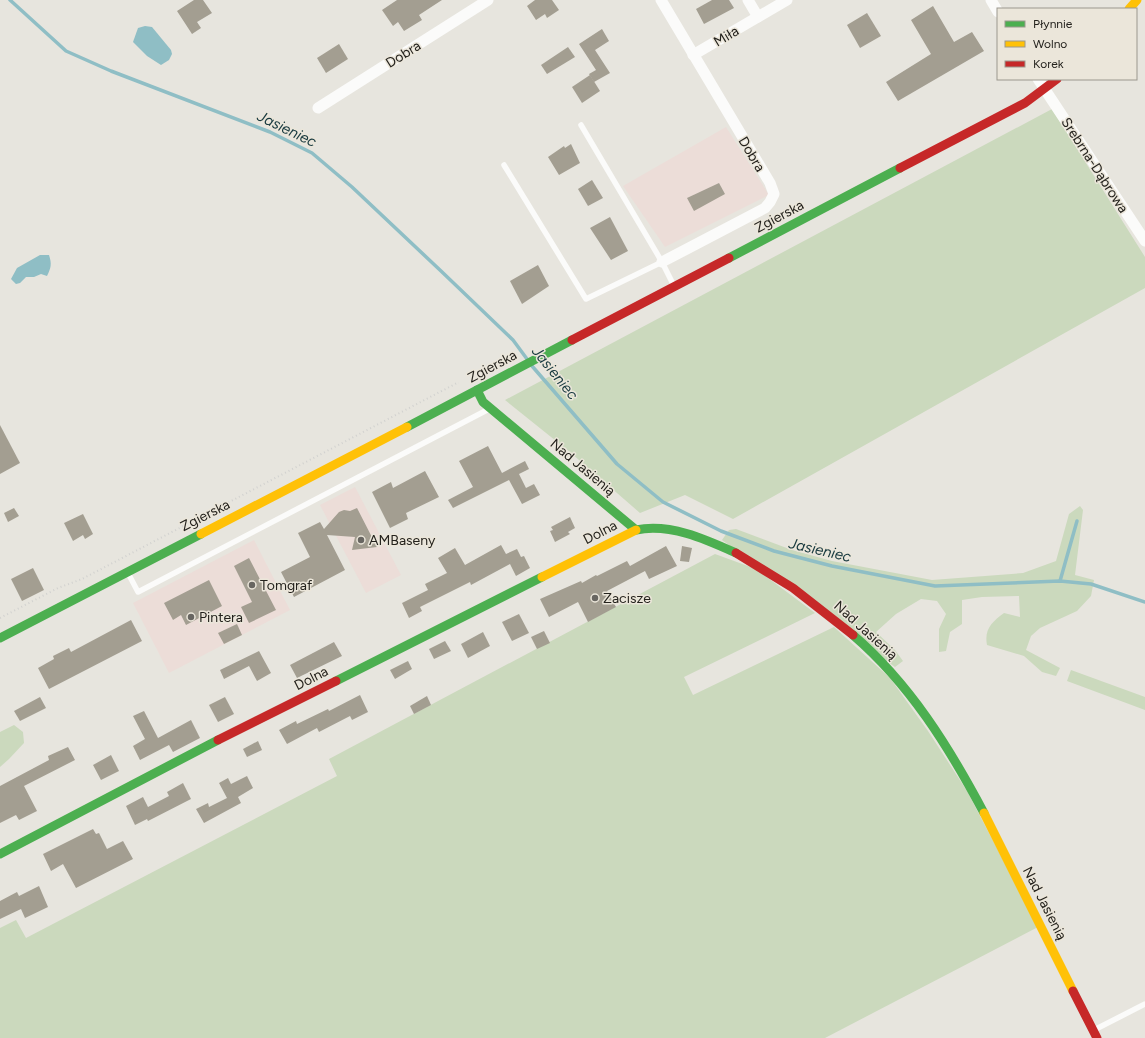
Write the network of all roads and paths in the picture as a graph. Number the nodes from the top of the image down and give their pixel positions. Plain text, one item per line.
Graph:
1 (488, 0) edge
2 (661, 0) edge
3 (748, 0) edge
4 (786, 0) edge
5 (991, 0) edge
6 (1137, 0) edge
7 (1130, 8) edge
8 (997, 10) edge
9 (758, 17) junction
10 (693, 55) junction
11 (1039, 80) edge
12 (1055, 80) edge
13 (1044, 89) junction
14 (318, 108) dead end
15 (581, 125) dead end
16 (504, 165) dead end
17 (1145, 241) edge
18 (662, 262) junction
19 (675, 287) junction
20 (462, 384) dead end
21 (477, 390) junction
22 (491, 408) junction
23 (636, 530) junction
24 (127, 571) junction
25 (0, 618) edge
26 (0, 638) edge
27 (0, 854) edge
28 (1145, 1004) edge
29 (1095, 1034) edge

1 - 14 street, Dobra
2 - 10 street, Dobra
3 - 9 street
4 - 9 street, Miła
5 - 8 street
6 - 7 street
9 - 10 street, Miła
10 - 18 street, Dobra
11 - 13 street, Srebrna-Dąbrowa
12 - 13 street, Zgierska
13 - 17 street, Srebrna-Dąbrowa
13 - 19 street, Zgierska
15 - 18 lane
16 - 18 lane
18 - 19 lane
19 - 21 street, Zgierska
20 - 25 path
21 - 22 street, Nad Jasienią
21 - 24 street, Zgierska
22 - 23 street, Nad Jasienią
22 - 24 lane
23 - 27 street, Dolna
23 - 29 street, Nad Jasienią
24 - 26 street, Zgierska
28 - 29 lane

